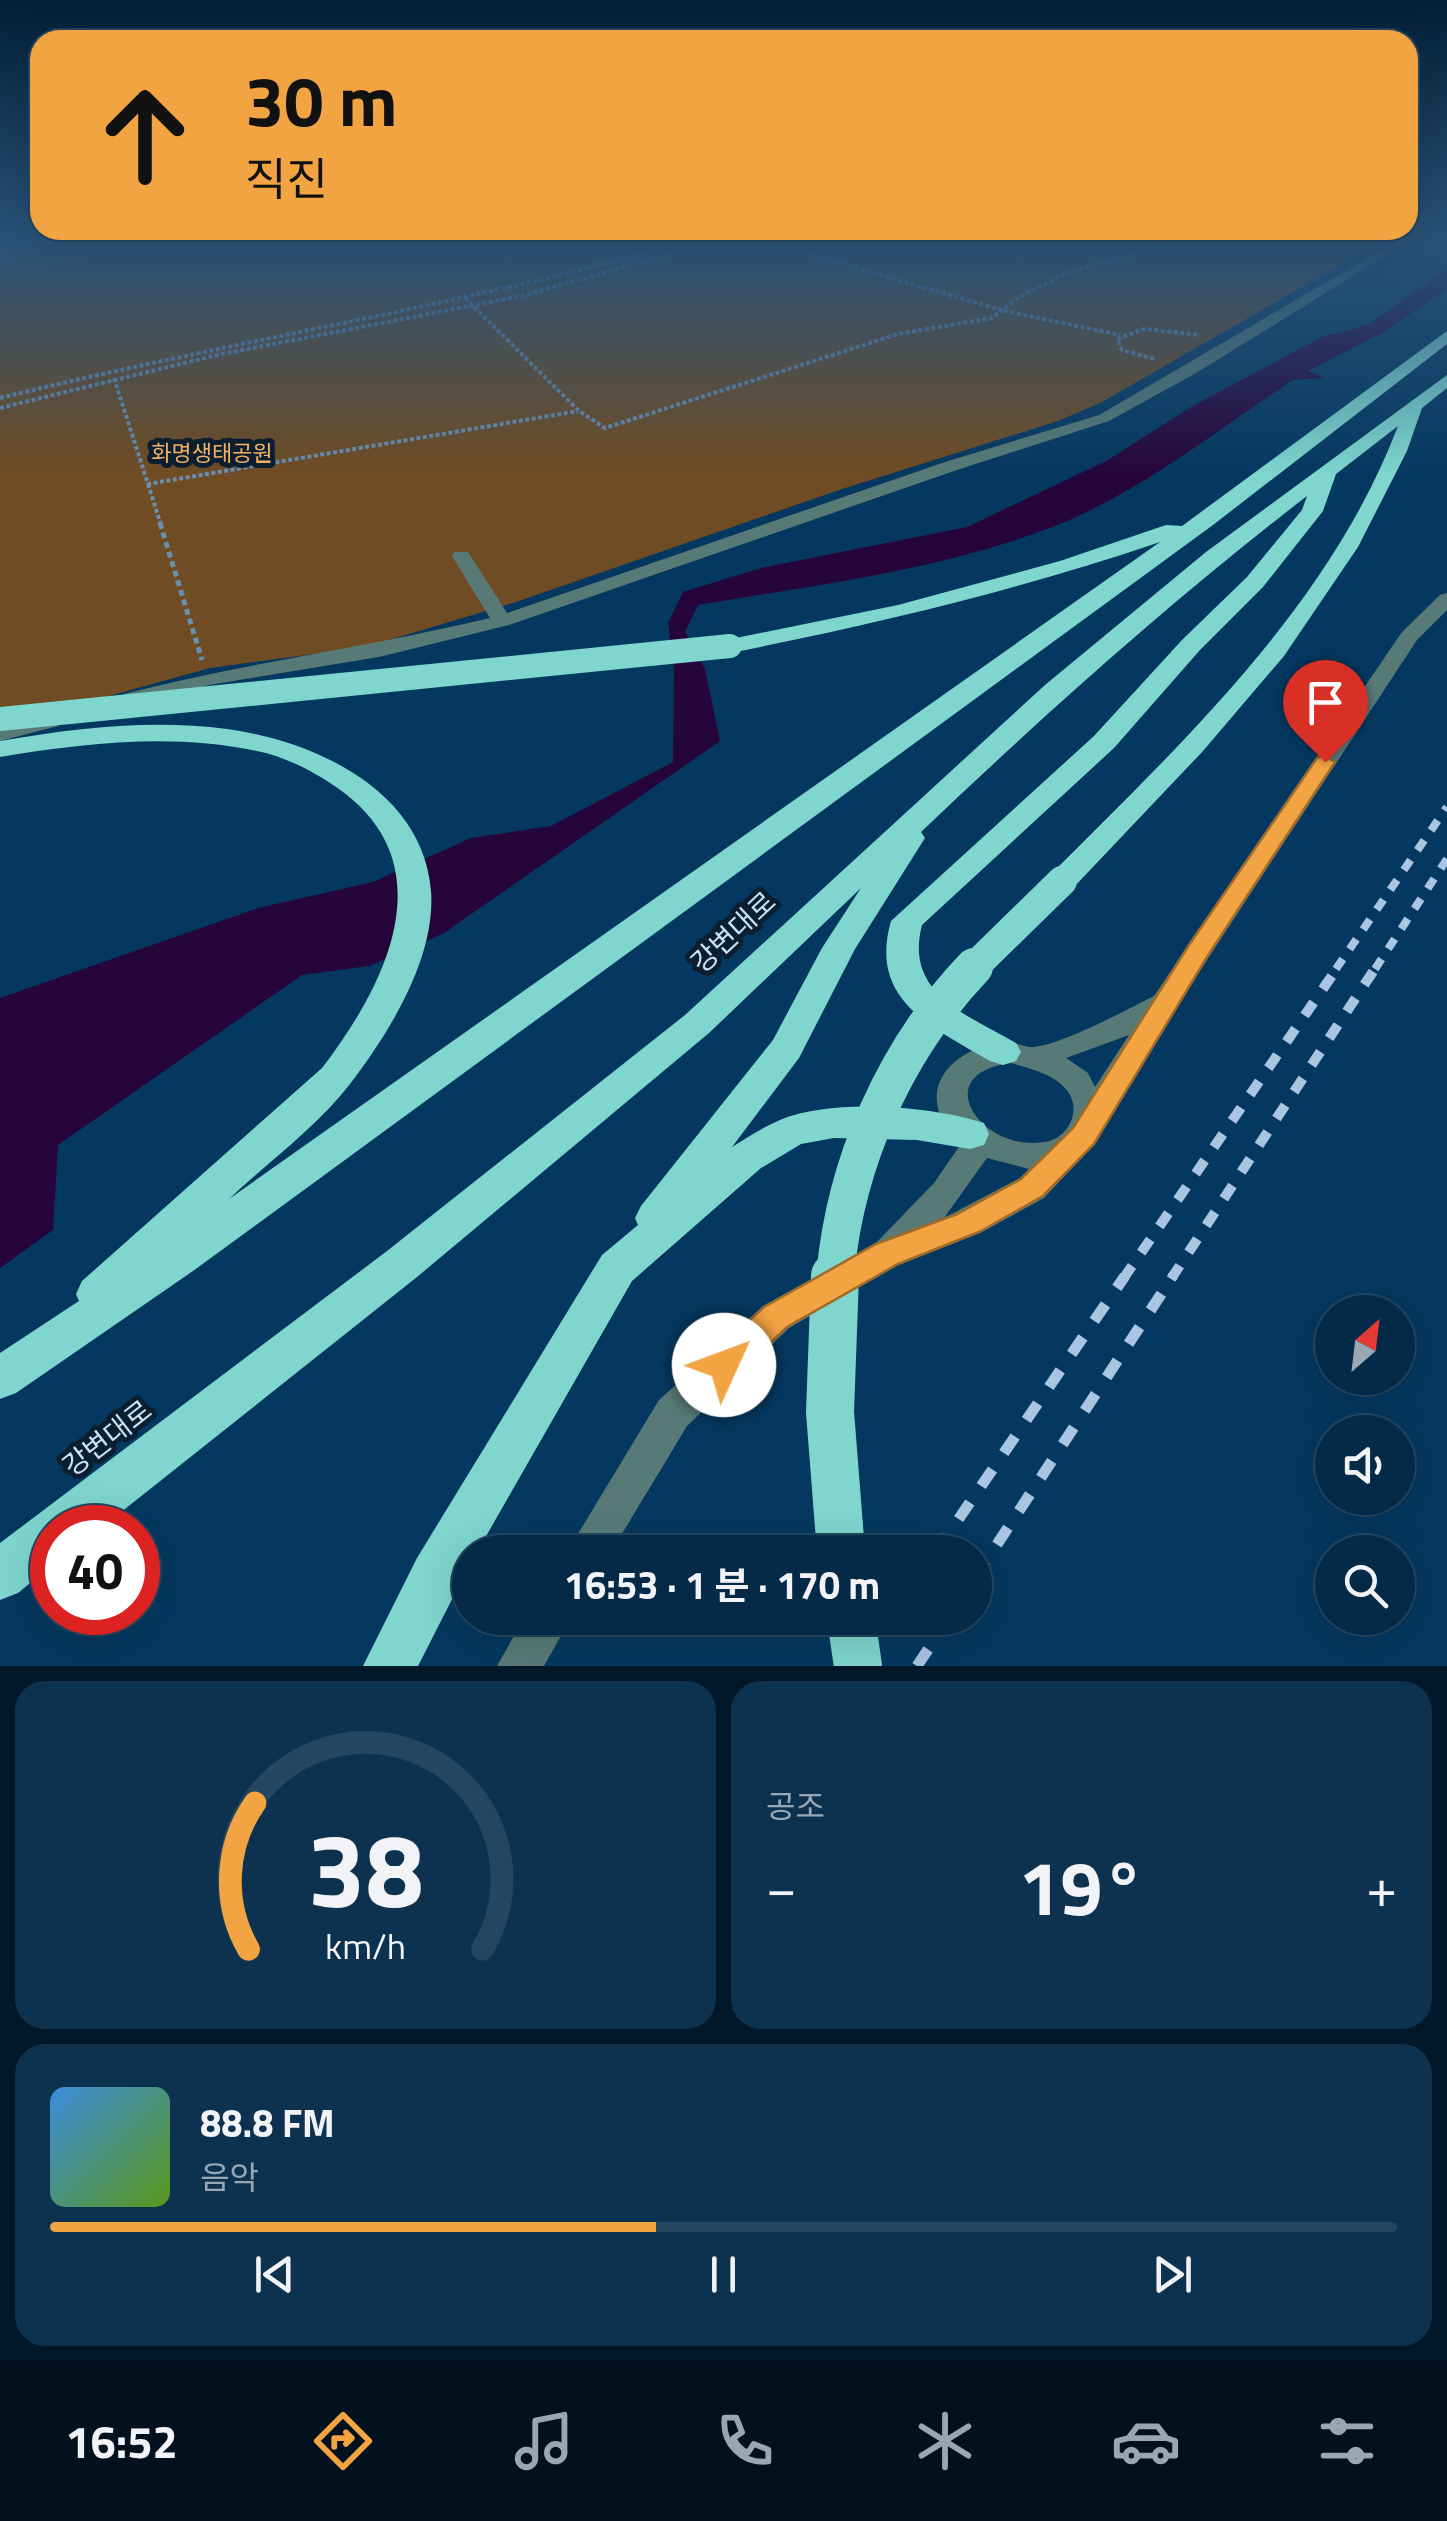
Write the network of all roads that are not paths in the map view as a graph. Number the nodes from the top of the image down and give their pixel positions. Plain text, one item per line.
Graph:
1 (1272, 320) edge
2 (1447, 336) edge
3 (1447, 380) edge
4 (1413, 408) junction
5 (1326, 472) junction
6 (1205, 520) junction
7 (461, 556) dead end
8 (1447, 599) edge
9 (502, 622) junction
10 (0, 719) edge
11 (0, 734) edge
12 (0, 749) edge
13 (938, 796) junction
14 (1164, 1003) junction
15 (1003, 1052) junction
16 (1038, 1056) junction
17 (1091, 1120) junction
18 (976, 1138) junction
19 (1069, 1148) junction
20 (887, 1254) junction
21 (616, 1268) junction
22 (10, 1370) edge
23 (91, 1505) edge
24 (598, 1535) edge
25 (839, 1535) edge
26 (30, 1551) edge
27 (0, 1575) edge
28 (538, 1635) edge
29 (853, 1635) edge
30 (390, 1666) edge
31 (519, 1666) edge
32 (858, 1666) edge

1 - 9 street
2 - 6 highway, 강변대로
3 - 4 highway, 강변대로
4 - 5 highway, 강변대로
4 - 25 highway, bridge
5 - 13 highway, 강변대로
5 - 15 highway
6 - 10 highway, bridge
6 - 22 highway, 강변대로
7 - 9 street
8 - 14 street
9 - 11 street
12 - 22 highway
13 - 21 highway
13 - 23 highway, 강변대로
14 - 16 street
14 - 17 street
15 - 16 street
15 - 18 street
16 - 17 street
17 - 19 street
18 - 19 street
18 - 20 street
18 - 21 highway
19 - 20 street
20 - 24 street
21 - 30 highway
26 - 27 highway
28 - 31 street
29 - 32 highway, bridge

